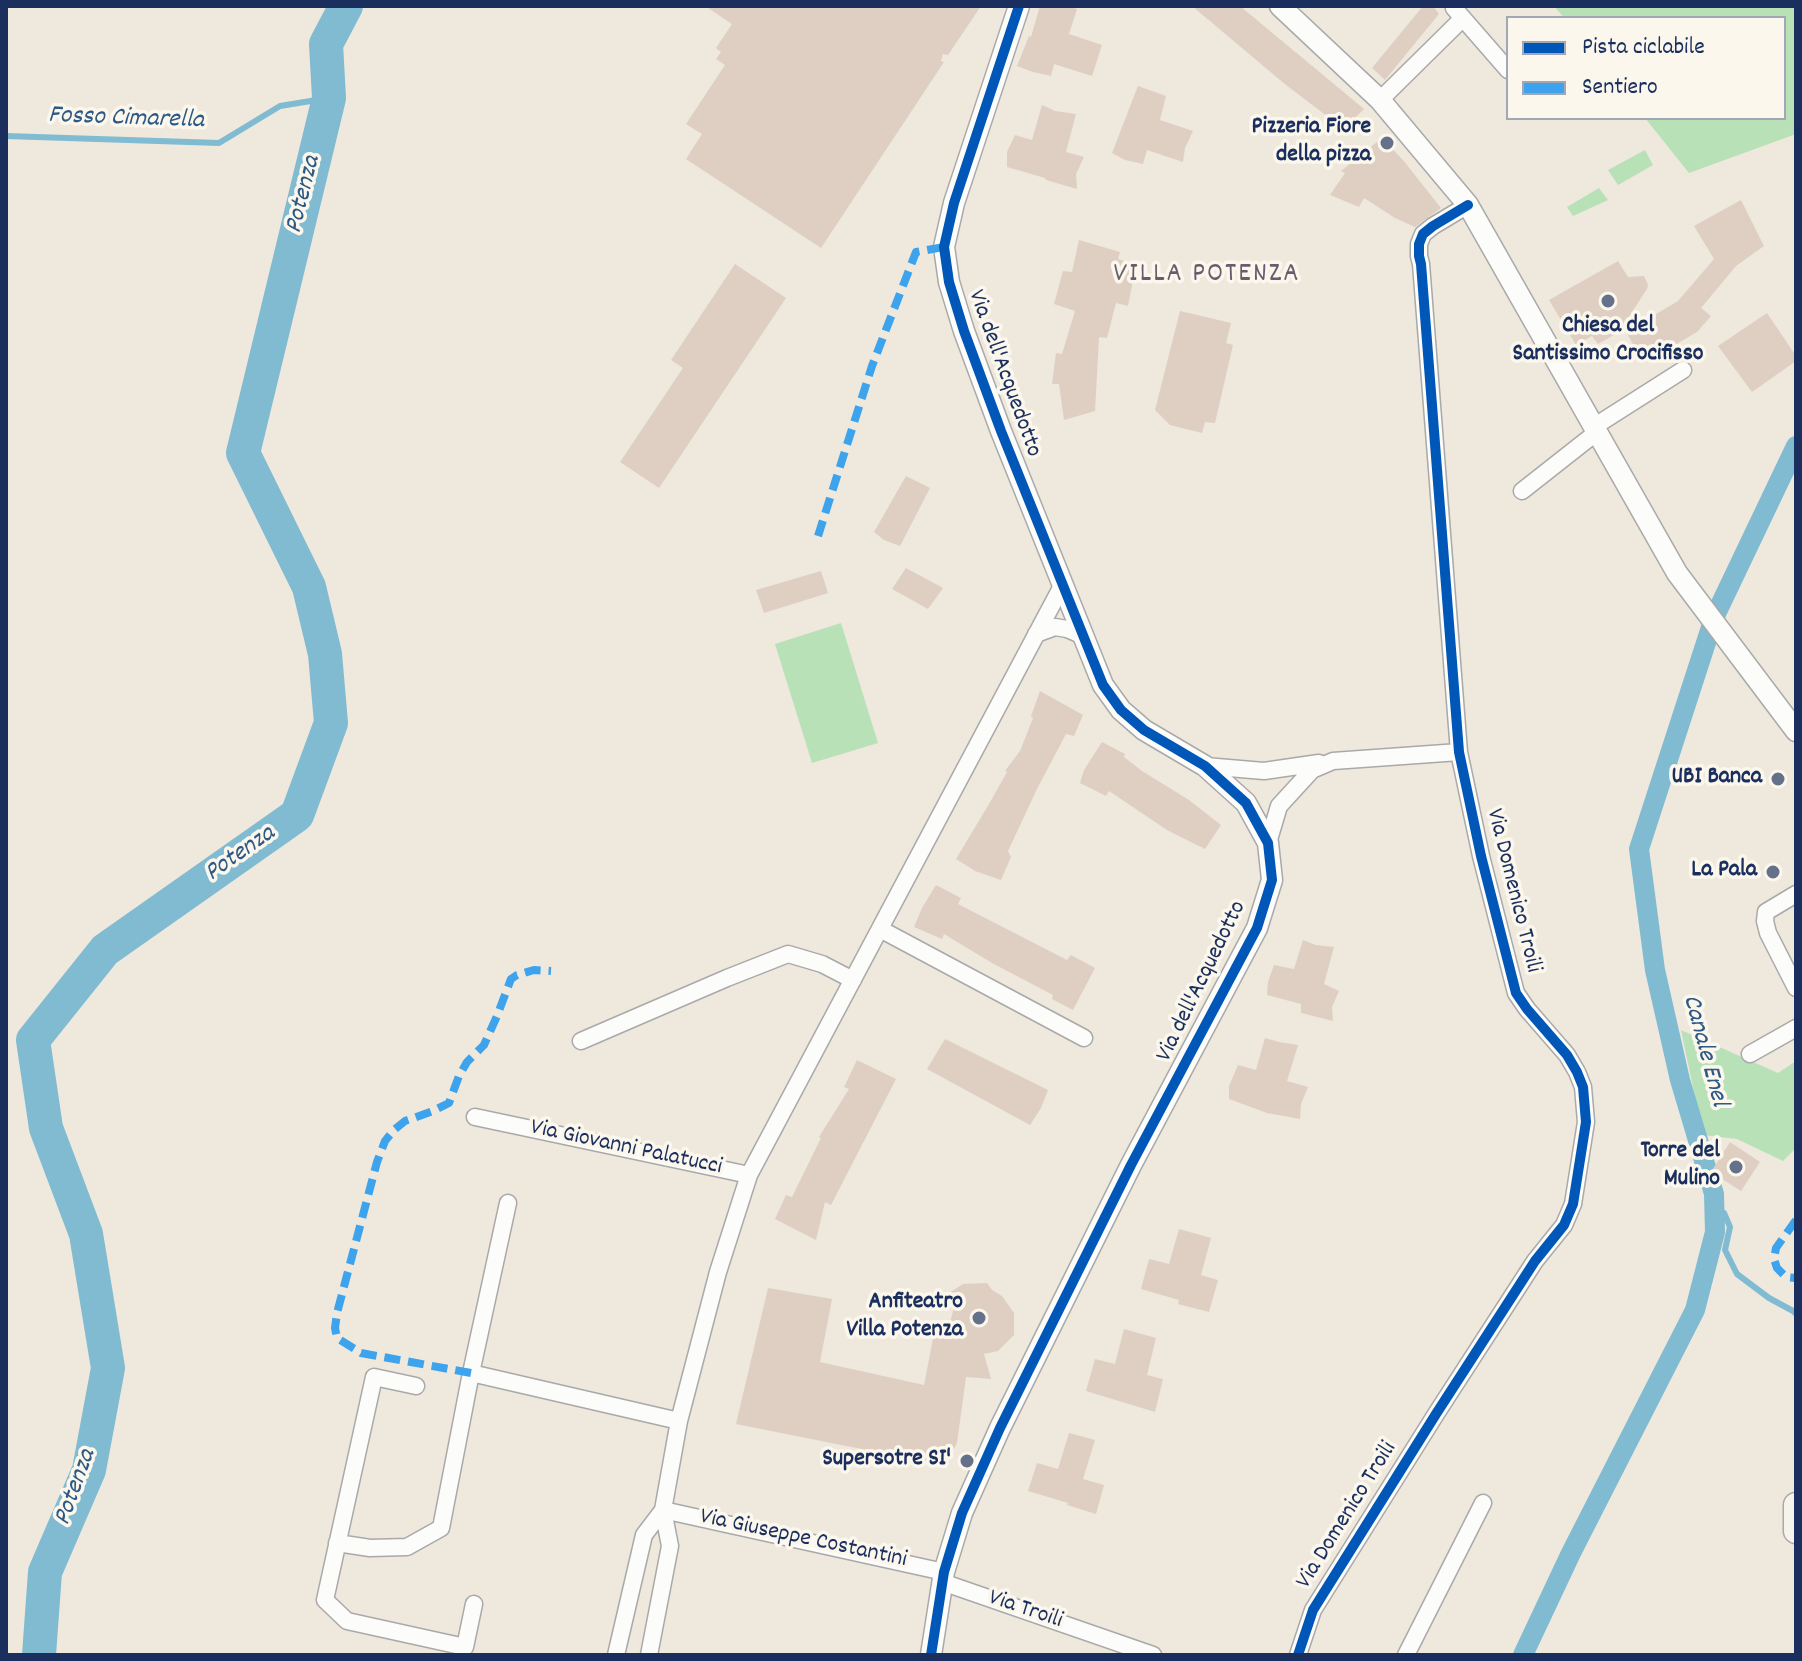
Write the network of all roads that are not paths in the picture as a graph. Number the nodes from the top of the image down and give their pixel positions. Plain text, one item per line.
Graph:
1 (1019, 6) edge
2 (1287, 10) edge
3 (1459, 12) edge
4 (1506, 68) edge
5 (1380, 100) junction
6 (1468, 205) junction
7 (1683, 370) dead end
8 (1596, 429) junction
9 (1522, 491) dead end
10 (1062, 586) junction
11 (1036, 634) junction
12 (1081, 635) junction
13 (1796, 731) edge
14 (1459, 752) junction
15 (1333, 761) junction
16 (1205, 766) junction
17 (1268, 843) junction
18 (1796, 894) edge
19 (880, 929) junction
20 (853, 980) junction
21 (1796, 988) edge
22 (1796, 1028) edge
23 (1084, 1038) dead end
24 (581, 1041) dead end
25 (1750, 1054) dead end
26 (475, 1117) dead end
27 (749, 1175) junction
28 (508, 1203) dead end
29 (471, 1373) junction
30 (416, 1386) dead end
31 (679, 1421) junction
32 (1483, 1503) dead end
33 (1796, 1505) edge
34 (663, 1510) junction
35 (1796, 1531) edge
36 (337, 1543) junction
37 (943, 1577) junction
38 (474, 1604) dead end
39 (616, 1655) edge
40 (649, 1655) edge
41 (931, 1655) edge
42 (1153, 1655) edge
43 (1298, 1655) edge
44 (1406, 1655) edge

1 - 10 street, Via dell'Acquedotto
2 - 5 street
3 - 4 street
3 - 5 street
5 - 6 street
6 - 8 street
6 - 14 street, Via Domenico Troili
7 - 8 street
8 - 9 street
8 - 13 street
10 - 11 street, Via Giovanni Palatucci
10 - 12 street, Via dell'Acquedotto
11 - 12 street
11 - 19 street, Via Giovanni Palatucci
12 - 16 street, Via dell'Acquedotto
14 - 15 street
14 - 43 street, Via Domenico Troili
15 - 16 street
15 - 17 street
16 - 17 street, Via dell'Acquedotto
17 - 37 street, Via dell'Acquedotto
18 - 21 street
19 - 20 street, Via Giovanni Palatucci
19 - 23 street
20 - 24 street
20 - 27 street, Via Giovanni Palatucci
22 - 25 street
26 - 27 street, Via Giovanni Palatucci
27 - 31 street, Via Giuseppe Costantini
28 - 29 street
29 - 31 street
29 - 36 street
30 - 36 street
31 - 34 street, Via Giuseppe Costantini
32 - 44 street
33 - 35 main road
34 - 37 street, Via Giuseppe Costantini
34 - 39 street, Via Giuseppe Costantini
34 - 40 street, Via Giuseppe Costantini
36 - 38 street
37 - 41 street, Via dell'Acquedotto
37 - 42 street, Via Troili

